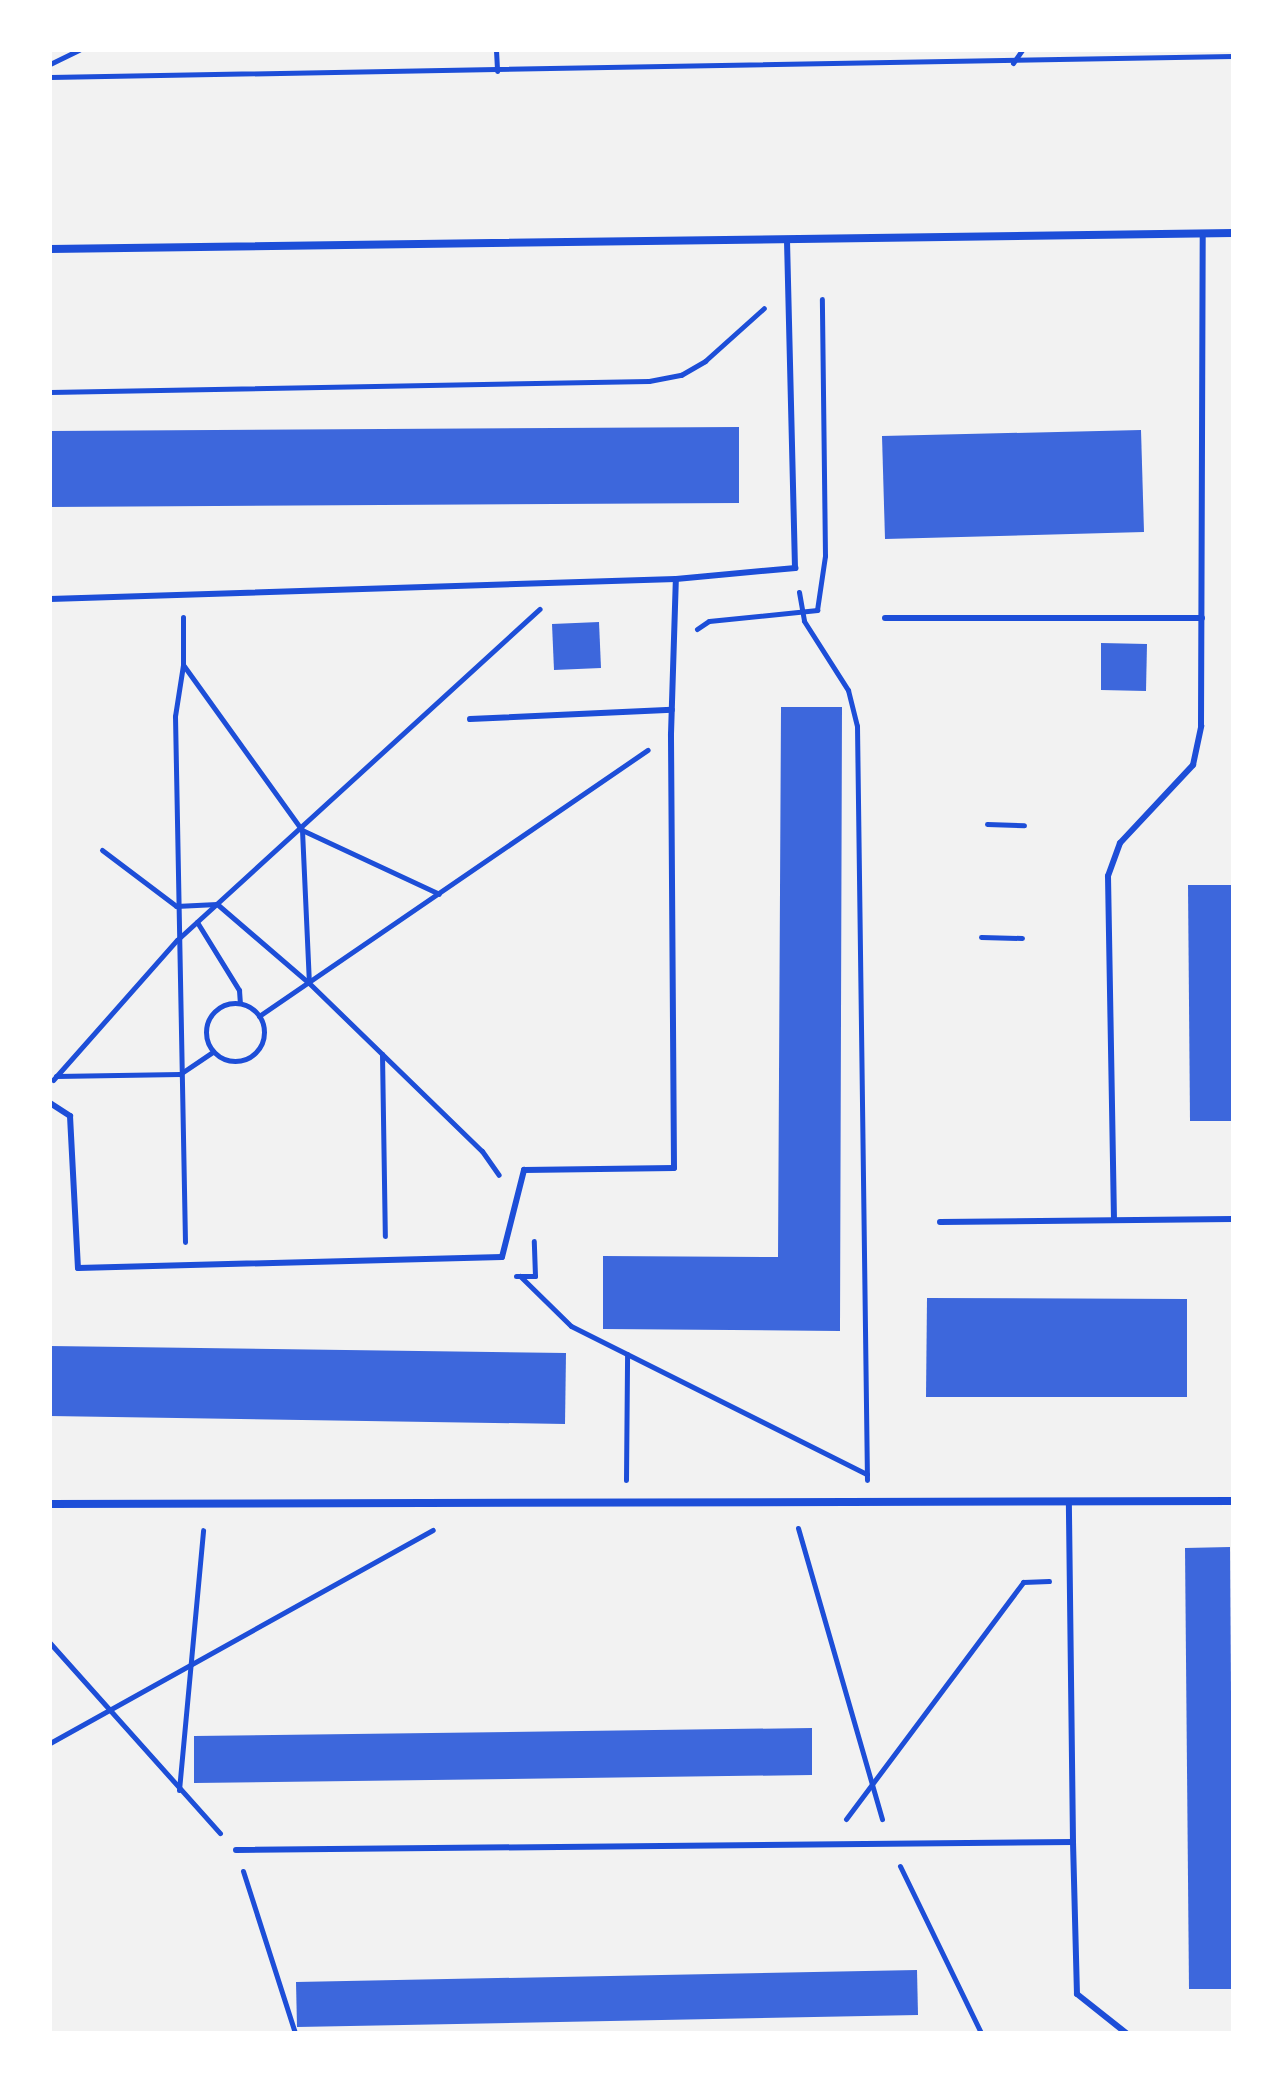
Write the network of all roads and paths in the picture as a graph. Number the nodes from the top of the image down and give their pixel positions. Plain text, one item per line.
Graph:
1 (79, 50) edge
2 (496, 50) edge
3 (1022, 50) edge
4 (1233, 56) edge
5 (50, 64) edge
6 (1013, 64) junction
7 (497, 71) junction
8 (50, 77) edge
9 (1233, 233) edge
10 (1203, 234) junction
11 (787, 240) junction
12 (50, 249) edge
13 (822, 299) dead end
14 (773, 300) dead end
15 (50, 392) edge
16 (795, 568) junction
17 (676, 579) junction
18 (569, 581) junction
19 (182, 596) junction
20 (50, 599) edge
21 (803, 615) junction
22 (885, 618) dead end
23 (1202, 618) junction
24 (689, 635) dead end
25 (183, 665) junction
26 (672, 710) junction
27 (470, 719) dead end
28 (671, 734) junction
29 (987, 824) dead end
30 (1024, 825) dead end
31 (302, 830) junction
32 (102, 850) dead end
33 (439, 894) junction
34 (217, 904) junction
35 (176, 906) junction
36 (197, 922) junction
37 (981, 937) dead end
38 (1022, 938) dead end
39 (177, 940) junction
40 (309, 983) junction
41 (240, 1003) junction
42 (259, 1016) junction
43 (213, 1052) junction
44 (382, 1053) junction
45 (180, 1074) junction
46 (55, 1076) junction
47 (50, 1087) edge
48 (50, 1103) edge
49 (516, 1200) junction
50 (1233, 1219) edge
51 (1114, 1220) junction
52 (940, 1222) dead end
53 (534, 1232) dead end
54 (502, 1257) junction
55 (386, 1261) junction
56 (186, 1267) junction
57 (504, 1276) dead end
58 (520, 1276) junction
59 (627, 1354) junction
60 (867, 1474) junction
61 (1233, 1501) edge
62 (626, 1502) junction
63 (868, 1502) junction
64 (1069, 1502) junction
65 (50, 1504) edge
66 (798, 1528) dead end
67 (203, 1530) dead end
68 (424, 1534) dead end
69 (1070, 1580) junction
70 (50, 1643) edge
71 (190, 1666) junction
72 (109, 1711) junction
73 (50, 1743) edge
74 (872, 1784) junction
75 (179, 1791) junction
76 (1073, 1842) junction
77 (890, 1845) junction
78 (827, 1846) junction
79 (236, 1850) junction
80 (295, 2033) edge
81 (981, 2033) edge
82 (1126, 2033) edge

1 - 5 path
2 - 7 path
3 - 6 path
4 - 6 path
6 - 7 path
7 - 8 path
9 - 10 street
10 - 11 street
10 - 23 lane
11 - 12 street
11 - 16 lane
13 - 21 path
14 - 15 path
16 - 17 lane
16 - 21 path
17 - 18 lane
17 - 26 lane
18 - 19 lane
18 - 31 path
19 - 20 lane
19 - 25 path
21 - 24 path
21 - 60 path
22 - 23 lane
23 - 51 lane
25 - 31 path
25 - 35 path
26 - 27 lane
26 - 28 lane
28 - 33 path
28 - 49 lane
29 - 30 path
31 - 33 path
31 - 34 path
31 - 40 path
32 - 35 path
33 - 40 path
34 - 35 path
34 - 36 path
34 - 40 path
35 - 39 path
36 - 39 path
36 - 41 path
37 - 38 path
39 - 45 path
39 - 46 path
40 - 42 path
40 - 44 path
41 - 42 path
41 - 43 path
42 - 43 path
43 - 45 path
44 - 49 path
44 - 55 path
45 - 46 path
45 - 56 path
46 - 47 path
48 - 56 lane
49 - 54 lane
50 - 51 lane
51 - 52 lane
53 - 58 path
54 - 55 lane
54 - 58 path
55 - 56 lane
57 - 58 path
58 - 59 path
59 - 60 path
59 - 62 path
60 - 63 path
61 - 64 street
62 - 63 street
62 - 65 street
63 - 64 street
64 - 69 lane
66 - 74 path
67 - 71 path
68 - 71 path
69 - 74 path
69 - 76 lane
70 - 72 path
71 - 72 path
71 - 75 path
72 - 73 path
72 - 75 path
74 - 77 path
74 - 78 path
75 - 79 path
76 - 77 lane
76 - 82 lane
77 - 78 lane
77 - 81 path
78 - 79 lane
79 - 80 path

